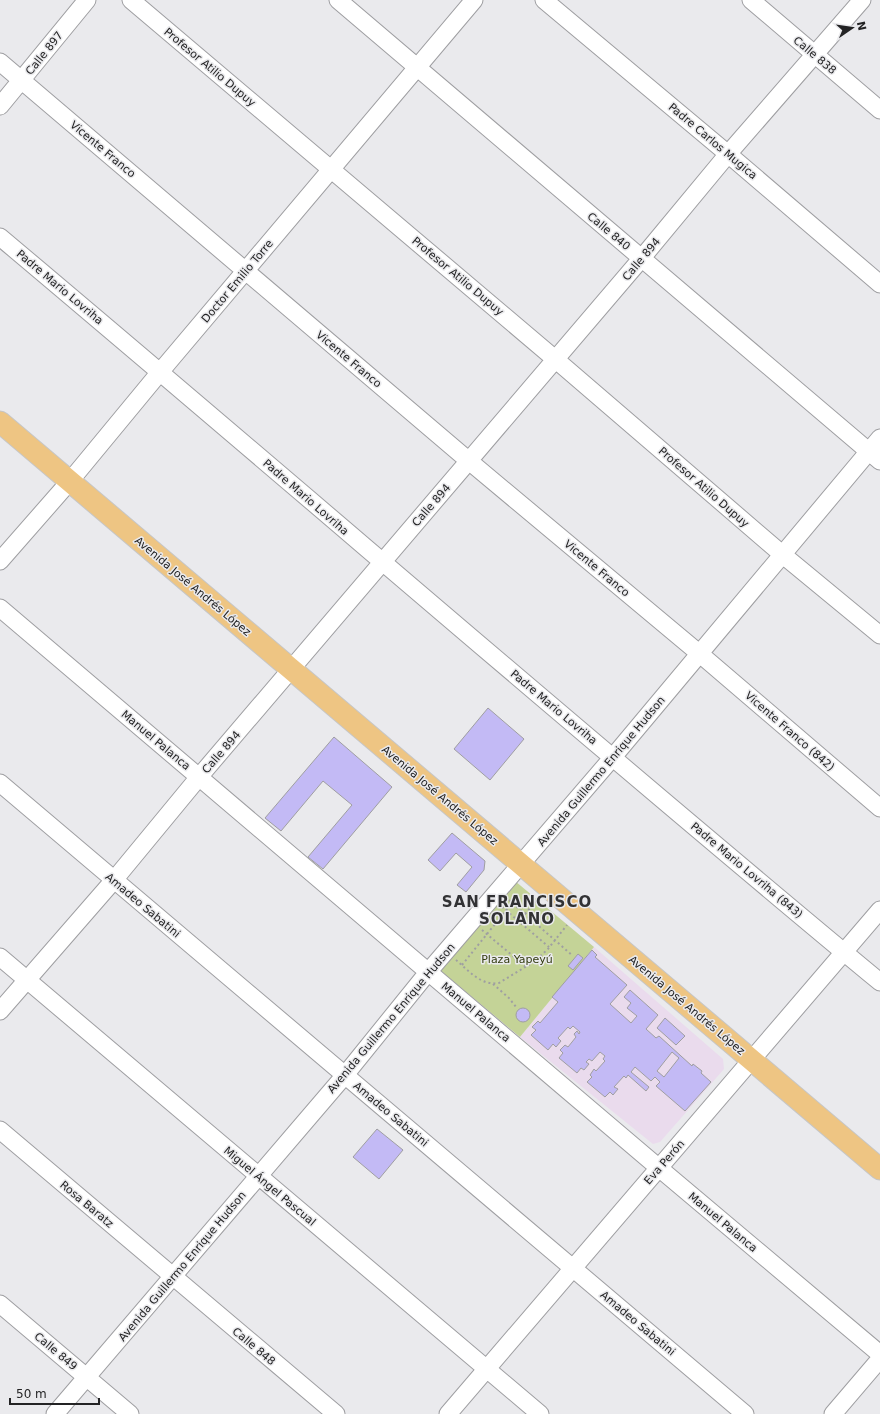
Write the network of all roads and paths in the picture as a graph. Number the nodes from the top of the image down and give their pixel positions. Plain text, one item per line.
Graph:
1 (87, 0) edge
2 (131, 0) edge
3 (338, 0) edge
4 (474, 0) edge
5 (544, 0) edge
6 (751, 0) edge
7 (862, 0) edge
8 (816, 55) junction
9 (0, 62) edge
10 (417, 67) junction
11 (22, 81) junction
12 (0, 106) edge
13 (880, 110) edge
14 (728, 154) junction
15 (331, 169) junction
16 (0, 236) edge
17 (641, 259) junction
18 (246, 271) junction
19 (880, 284) edge
20 (555, 359) junction
21 (160, 372) junction
22 (0, 422) edge
23 (880, 438) edge
24 (874, 456) edge
25 (469, 461) junction
26 (70, 481) junction
27 (783, 555) junction
28 (0, 561) edge
29 (382, 562) junction
30 (0, 608) edge
31 (880, 635) edge
32 (700, 654) junction
33 (292, 670) junction
34 (613, 757) junction
35 (199, 777) junction
36 (0, 782) edge
37 (880, 808) edge
38 (521, 864) junction
39 (114, 880) junction
40 (548, 887) junction
41 (495, 895) junction
42 (512, 903) junction
43 (506, 910) junction
44 (880, 910) edge
45 (578, 912) junction
46 (525, 914) junction
47 (472, 921) junction
48 (487, 934) junction
49 (555, 940) junction
50 (549, 947) junction
51 (446, 952) junction
52 (844, 953) junction
53 (573, 956) dead end
54 (0, 957) edge
55 (462, 965) junction
56 (526, 967) junction
57 (429, 972) junction
58 (27, 980) junction
59 (880, 982) edge
60 (493, 984) junction
61 (516, 1007) dead end
62 (0, 1012) edge
63 (751, 1060) junction
64 (345, 1075) junction
65 (0, 1130) edge
66 (659, 1168) junction
67 (880, 1169) edge
68 (258, 1176) junction
69 (573, 1268) junction
70 (173, 1277) junction
71 (0, 1304) edge
72 (880, 1354) edge
73 (880, 1359) edge
74 (487, 1369) junction
75 (86, 1377) junction
76 (56, 1414) edge
77 (130, 1414) edge
78 (336, 1414) edge
79 (448, 1414) edge
80 (540, 1414) edge
81 (745, 1414) edge
82 (834, 1414) edge

1 - 11 street, Calle 897
2 - 15 street, Profesor Atilio Dupuy
3 - 10 street, Calle 840
4 - 10 street, Doctor Emilio Torre
5 - 14 street, Padre Carlos Mugica
6 - 8 street, Calle 838
7 - 8 street, Calle 894
8 - 13 street, Calle 838
8 - 14 street, Calle 894
9 - 11 street, Vicente Franco
10 - 15 street, Doctor Emilio Torre
10 - 17 street, Calle 840
11 - 12 street, Calle 897
11 - 18 street, Vicente Franco
14 - 17 street, Calle 894
14 - 19 street, Padre Carlos Mugica
15 - 18 street, Doctor Emilio Torre
15 - 20 street, Profesor Atilio Dupuy
16 - 21 street, Padre Mario Lovriha
17 - 20 street, Calle 894
17 - 24 street, Calle 840
18 - 21 street, Doctor Emilio Torre
18 - 25 street, Vicente Franco
20 - 25 street, Calle 894
20 - 27 street, Profesor Atilio Dupuy
21 - 26 street, Doctor Emilio Torre
21 - 29 street, Padre Mario Lovriha
22 - 26 main road, Avenida José Andrés López
23 - 24 street, Avenida Guillermo Enrique Hudson
24 - 27 street, Avenida Guillermo Enrique Hudson
25 - 29 street, Calle 894
25 - 32 street, Vicente Franco
26 - 28 street, Doctor Emilio Torre
26 - 33 main road, Avenida José Andrés López
27 - 31 street, Profesor Atilio Dupuy
27 - 32 street, Avenida Guillermo Enrique Hudson
29 - 33 street, Calle 894
29 - 34 street, Padre Mario Lovriha
30 - 35 street, Manuel Palanca
32 - 34 street, Avenida Guillermo Enrique Hudson
32 - 37 street, Vicente Franco (842)
33 - 35 street, Calle 894
33 - 38 main road, Avenida José Andrés López
34 - 38 street, Avenida Guillermo Enrique Hudson
34 - 52 street, Padre Mario Lovriha (843)
35 - 39 street, Calle 894
35 - 57 street, Manuel Palanca
36 - 39 street, Amadeo Sabatini
38 - 40 main road, Avenida José Andrés López
38 - 41 street, Avenida Guillermo Enrique Hudson
39 - 58 street, Calle 894
39 - 64 street, Amadeo Sabatini
40 - 45 main road, Avenida José Andrés López
40 - 46 path
41 - 42 path
41 - 43 path
41 - 47 street, Avenida Guillermo Enrique Hudson
42 - 43 path
42 - 46 path
43 - 48 path
43 - 50 path
44 - 52 street, Eva Perón
45 - 49 path
45 - 63 main road, Avenida José Andrés López
46 - 49 path
47 - 48 path
47 - 51 street, Avenida Guillermo Enrique Hudson
48 - 55 path
48 - 56 path
49 - 50 path
49 - 53 path
50 - 56 path
51 - 55 path
51 - 57 street, Avenida Guillermo Enrique Hudson
52 - 59 street, Padre Mario Lovriha (843)
52 - 63 street, Eva Perón
54 - 58 street, Miguel Ángel Pascual
55 - 60 path
56 - 60 path
57 - 64 street, Avenida Guillermo Enrique Hudson
57 - 66 street, Manuel Palanca
58 - 62 street, Calle 894
58 - 68 street, Miguel Ángel Pascual
60 - 61 path
63 - 66 street, Eva Perón
63 - 67 main road, Avenida José Andrés López
64 - 68 street, Avenida Guillermo Enrique Hudson
64 - 69 street, Amadeo Sabatini
65 - 70 street, Rosa Baratz
66 - 69 street, Eva Perón
66 - 72 street, Manuel Palanca
68 - 70 street, Avenida Guillermo Enrique Hudson
68 - 74 street, Miguel Ángel Pascual
69 - 74 street, Eva Perón
69 - 81 street, Amadeo Sabatini
70 - 75 street, Avenida Guillermo Enrique Hudson
70 - 78 street, Calle 848
71 - 75 street, Calle 849
73 - 82 street
74 - 79 street, Eva Perón
74 - 80 street, Miguel Ángel Pascual
75 - 76 street, Avenida Guillermo Enrique Hudson
75 - 77 street, Calle 849

